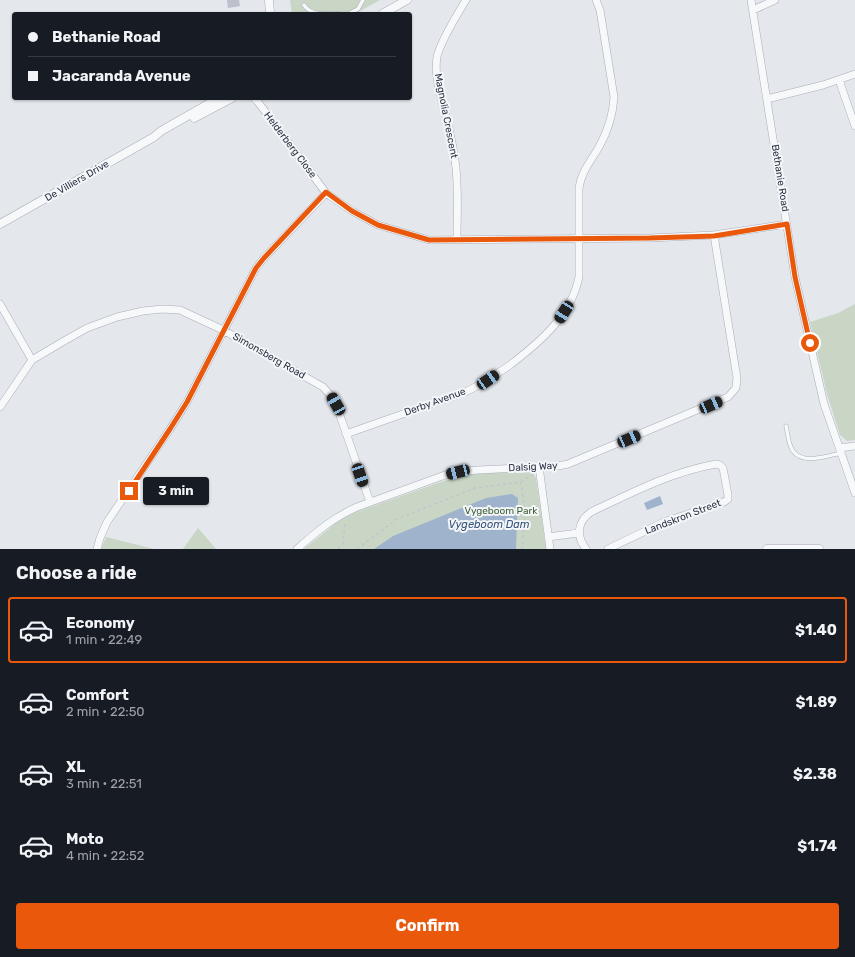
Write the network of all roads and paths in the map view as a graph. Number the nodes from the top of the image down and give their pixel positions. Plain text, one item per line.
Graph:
1 (363, 0) edge
2 (407, 0) edge
3 (466, 0) edge
4 (596, 0) edge
5 (751, 0) edge
6 (775, 0) edge
7 (269, 1) edge
8 (304, 5) dead end
9 (753, 10) junction
10 (270, 12) edge
11 (273, 12) edge
12 (312, 12) edge
13 (352, 12) edge
14 (386, 12) edge
15 (855, 74) edge
16 (839, 80) junction
17 (767, 99) junction
18 (215, 100) edge
19 (228, 100) edge
20 (257, 100) edge
21 (855, 126) edge
22 (154, 137) junction
23 (326, 192) junction
24 (0, 224) edge
25 (787, 224) junction
26 (714, 236) junction
27 (580, 238) junction
28 (457, 240) junction
29 (0, 304) edge
30 (223, 330) junction
31 (32, 360) junction
32 (0, 407) edge
33 (786, 426) dead end
34 (346, 434) junction
35 (855, 446) edge
36 (840, 450) junction
37 (539, 468) junction
38 (521, 482) junction
39 (855, 494) edge
40 (370, 502) junction
41 (345, 512) junction
42 (578, 533) junction
43 (548, 537) junction
44 (97, 549) edge
45 (297, 549) edge
46 (338, 549) edge
47 (356, 549) edge
48 (522, 549) edge
49 (550, 549) edge
50 (586, 549) edge
51 (608, 549) edge
52 (767, 549) edge
53 (818, 549) edge

1 - 13 lane
2 - 14 street
3 - 28 street, Magnolia Crescent
4 - 27 street
5 - 9 street, Bethanie Road
6 - 9 street
7 - 10 street
7 - 11 street
8 - 12 lane
9 - 17 street, Bethanie Road
15 - 16 street
16 - 17 street
16 - 21 street
17 - 25 street, Bethanie Road
18 - 22 street, De Villiers Drive
19 - 22 street, De Villiers Drive
20 - 23 street, Helderberg Close
22 - 24 street, De Villiers Drive
23 - 28 street, Helderberg Close
23 - 30 street
25 - 26 street, Helderberg Close
25 - 36 street, Bethanie Road
26 - 27 street, Helderberg Close
26 - 37 street, Dalsig Way
27 - 28 street, Helderberg Close
27 - 34 street, Derby Avenue
29 - 31 street
30 - 31 street, Simonsberg Road
30 - 34 street, Simonsberg Road
30 - 44 street
31 - 32 street
33 - 36 lane
34 - 40 street, Simonsberg Road
35 - 36 street
36 - 39 street, Bethanie Road
37 - 38 path
37 - 40 street, Dalsig Way
37 - 43 street
38 - 47 path
38 - 48 path
40 - 41 street, Dalsig Way
41 - 45 street, Dalsig Way
41 - 46 path
42 - 43 street
42 - 50 street
42 - 51 street, Landskron Street
43 - 49 street
52 - 53 street

